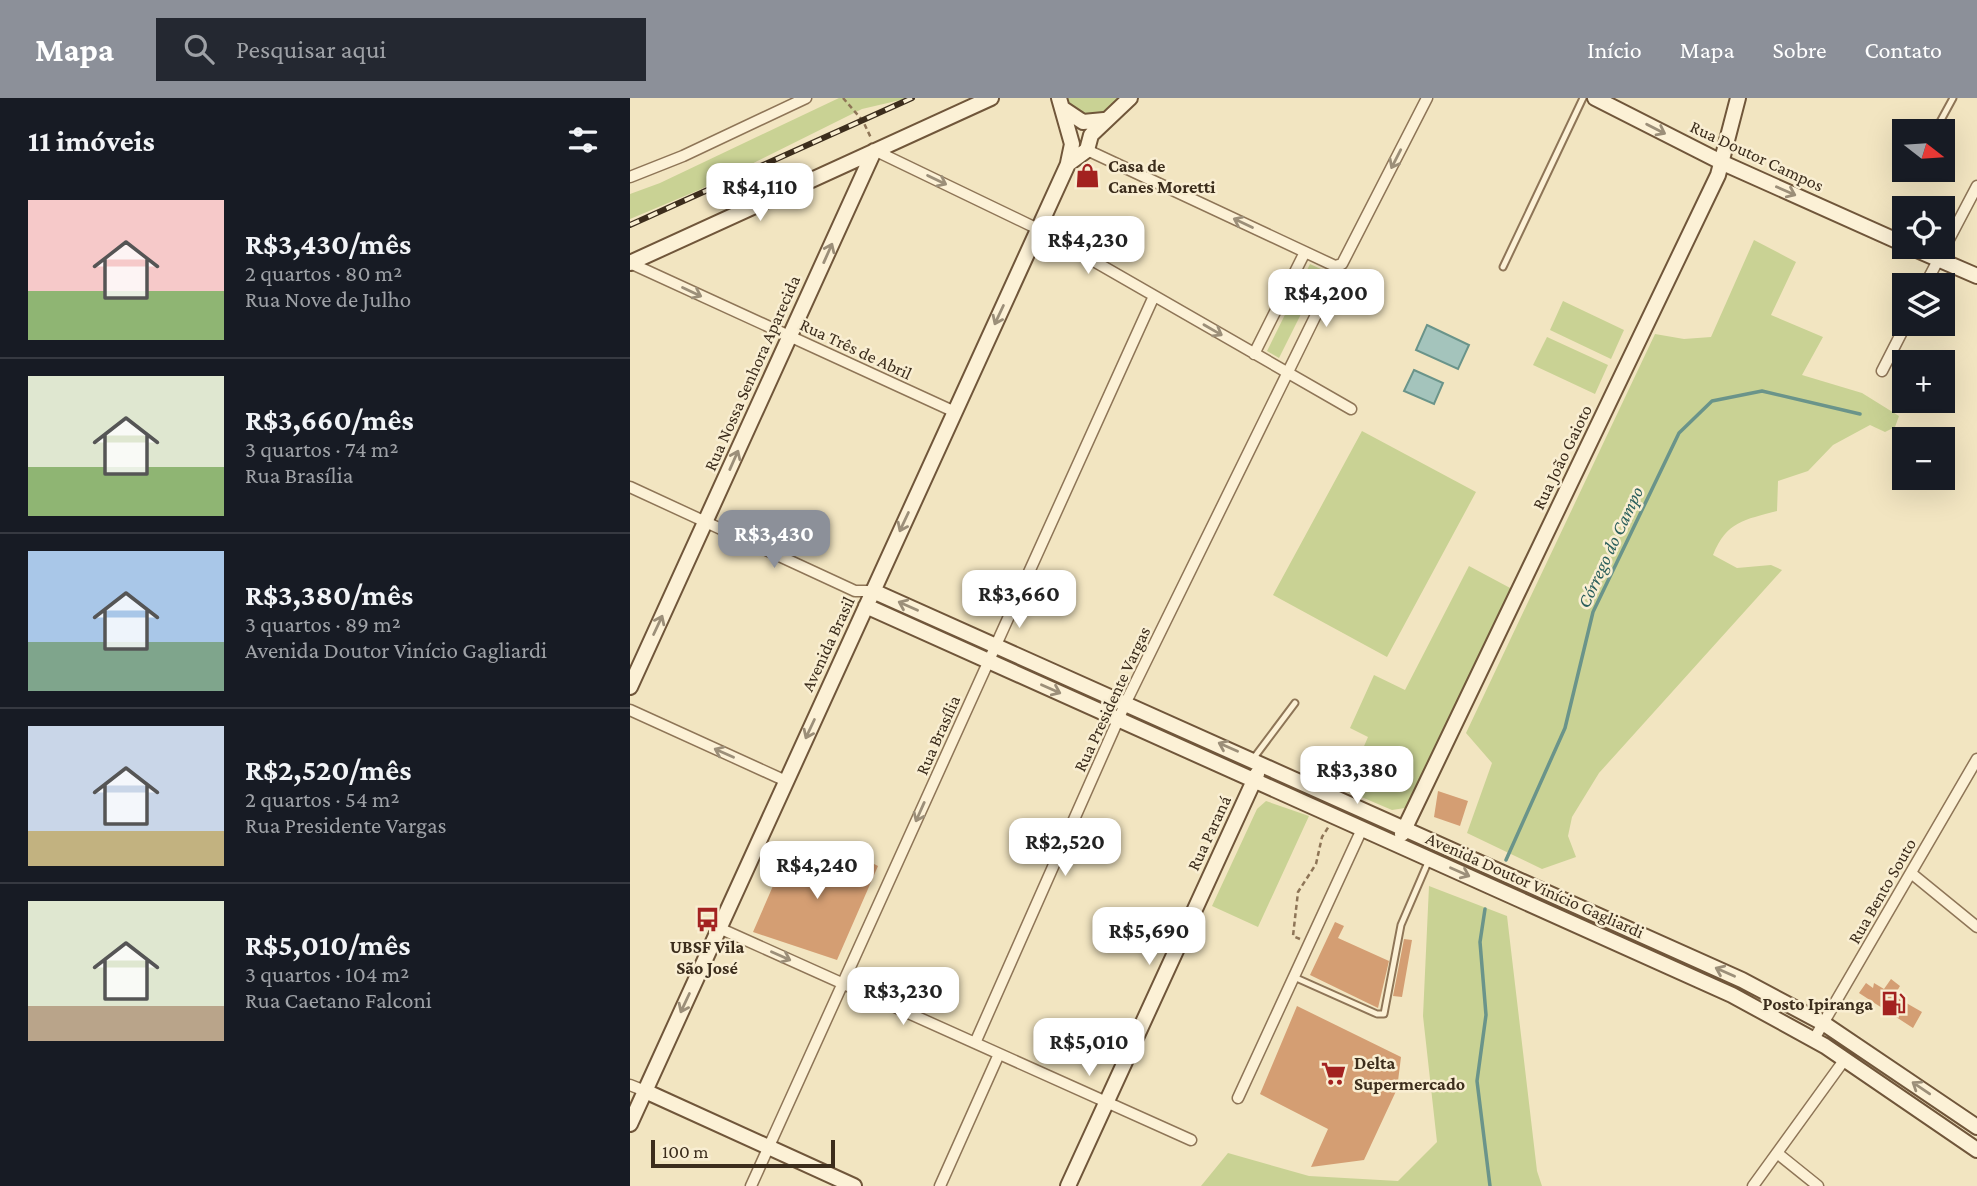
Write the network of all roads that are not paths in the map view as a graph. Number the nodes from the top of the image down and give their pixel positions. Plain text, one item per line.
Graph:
1 (806, 98) edge
2 (991, 98) edge
3 (1130, 98) edge
4 (1427, 98) edge
5 (1583, 98) edge
6 (1595, 98) edge
7 (1738, 98) edge
8 (1952, 98) edge
9 (1059, 102) edge
10 (1941, 119) edge
11 (1104, 120) junction
12 (1087, 150) junction
13 (875, 151) junction
14 (1723, 163) junction
15 (1068, 164) junction
16 (835, 169) junction
17 (630, 177) edge
18 (1977, 186) edge
19 (851, 201) junction
20 (1955, 227) edge
21 (1038, 229) junction
22 (1892, 239) edge
23 (1305, 252) junction
24 (1938, 259) joint
25 (630, 263) edge
26 (1335, 266) junction
27 (1503, 267) dead end
28 (1931, 273) edge
29 (1977, 276) edge
30 (1154, 296) junction
31 (790, 336) junction
32 (1900, 336) edge
33 (1254, 354) junction
34 (1882, 371) dead end
35 (1287, 373) junction
36 (1351, 409) dead end
37 (955, 412) junction
38 (630, 487) edge
39 (706, 522) junction
40 (855, 591) junction
41 (873, 591) junction
42 (866, 606) junction
43 (996, 645) junction
44 (989, 661) junction
45 (630, 687) edge
46 (1126, 702) junction
47 (1295, 703) dead end
48 (630, 710) edge
49 (1118, 719) junction
50 (1977, 759) edge
51 (1257, 761) junction
52 (1254, 780) junction
53 (786, 781) junction
54 (1379, 816) junction
55 (1405, 827) junction
56 (1362, 829) junction
57 (1388, 840) junction
58 (1430, 859) junction
59 (1911, 873) junction
60 (1977, 927) edge
61 (719, 928) junction
62 (1635, 931) junction
63 (1628, 948) junction
64 (1294, 977) junction
65 (842, 984) junction
66 (1823, 1023) junction
67 (1814, 1039) junction
68 (975, 1043) junction
69 (999, 1054) junction
70 (1845, 1059) junction
71 (630, 1085) edge
72 (645, 1091) junction
73 (1238, 1098) dead end
74 (1107, 1102) junction
75 (630, 1124) edge
76 (1977, 1127) edge
77 (1191, 1140) dead end
78 (768, 1147) junction
79 (1977, 1150) edge
80 (1777, 1153) junction
81 (751, 1186) edge
82 (854, 1186) edge
83 (940, 1186) edge
84 (1069, 1186) edge
85 (1753, 1186) edge
86 (1818, 1186) edge

1 - 17 street
2 - 13 street
3 - 11 street
4 -> 26 street, Rua Presidente Vargas
5 - 27 lane
6 -> 14 street, Rua Doutor Campos
7 - 14 street, Rua João Gaioto
8 - 10 lane
9 - 11 street
9 - 15 street
11 - 12 street
12 - 15 street, Avenida Brasil
23 -> 12 street
13 - 16 street
13 - 19 street, Rua Nossa Senhora Aparecida
13 -> 21 street
14 -> 22 street, Rua Doutor Campos
14 - 55 street, Rua João Gaioto
15 - 21 street, Avenida Brasil
16 - 19 street
16 - 25 street
18 - 20 street
31 -> 19 street, Rua Nossa Senhora Aparecida
21 - 30 street
21 -> 37 street, Avenida Brasil
23 - 26 street
23 - 33 street
24 - 28 street
24 - 29 street
25 -> 31 street, Rua Três de Abril
26 - 35 street, Rua Presidente Vargas
30 -> 33 street
30 - 43 street, Rua Brasília
31 - 37 street, Rua Três de Abril
39 -> 31 street, Rua Nossa Senhora Aparecida
32 - 34 street
33 - 35 street
35 - 36 street
35 - 46 street, Rua Presidente Vargas
37 -> 41 street, Avenida Brasil
38 - 39 street
39 - 40 street
45 -> 39 street, Rua Nossa Senhora Aparecida
40 - 41 street
40 - 42 street
41 - 42 street, Avenida Brasil
43 -> 41 street, Avenida Doutor Vinício Gagliardi
42 - 44 street, Avenida Doutor Vinício Gagliardi
42 -> 53 street, Avenida Brasil
43 - 44 street, Rua Brasília
43 - 46 street, Avenida Doutor Vinício Gagliardi
44 -> 49 street, Avenida Doutor Vinício Gagliardi
44 -> 65 street, Rua Brasília
46 - 49 street, Rua Presidente Vargas
51 -> 46 street, Avenida Doutor Vinício Gagliardi
47 - 51 lane
53 -> 48 street
49 - 52 street, Avenida Doutor Vinício Gagliardi
49 - 68 street, Rua Presidente Vargas
50 - 59 street, Rua Bento Souto
51 - 52 street, Rua Paraná
51 - 54 street, Avenida Doutor Vinício Gagliardi
52 - 56 street, Avenida Doutor Vinício Gagliardi
52 - 74 street, Rua Paraná
53 - 61 street, Avenida Brasil
54 - 55 street, Avenida Doutor Vinício Gagliardi
54 - 56 street
55 - 57 street
55 - 62 street, Avenida Doutor Vinício Gagliardi
56 - 57 street, Avenida Doutor Vinício Gagliardi
56 - 64 street
57 - 58 street, Avenida Doutor Vinício Gagliardi
58 -> 63 street, Avenida Doutor Vinício Gagliardi
58 - 64 lane
59 - 60 street
59 - 66 street, Rua Bento Souto
61 -> 65 street
61 -> 72 street, Avenida Brasil
62 - 63 street
66 -> 62 street, Avenida Doutor Vinício Gagliardi
63 - 67 street, Avenida Doutor Vinício Gagliardi
64 - 73 street
65 - 68 street
65 - 78 street, Rua Brasília
66 - 67 street, Rua Bento Souto
76 -> 66 street, Avenida Doutor Vinício Gagliardi
67 - 70 street, Avenida Doutor Vinício Gagliardi
68 - 69 street
69 - 74 street
69 - 83 street
70 - 79 street, Avenida Doutor Vinício Gagliardi
70 - 80 street
71 - 72 street
72 - 75 street, Avenida Brasil
72 - 78 street
74 - 77 street
74 - 84 street, Rua Paraná
78 - 81 street, Rua Brasília
78 - 82 street
80 - 85 street
80 - 86 street

